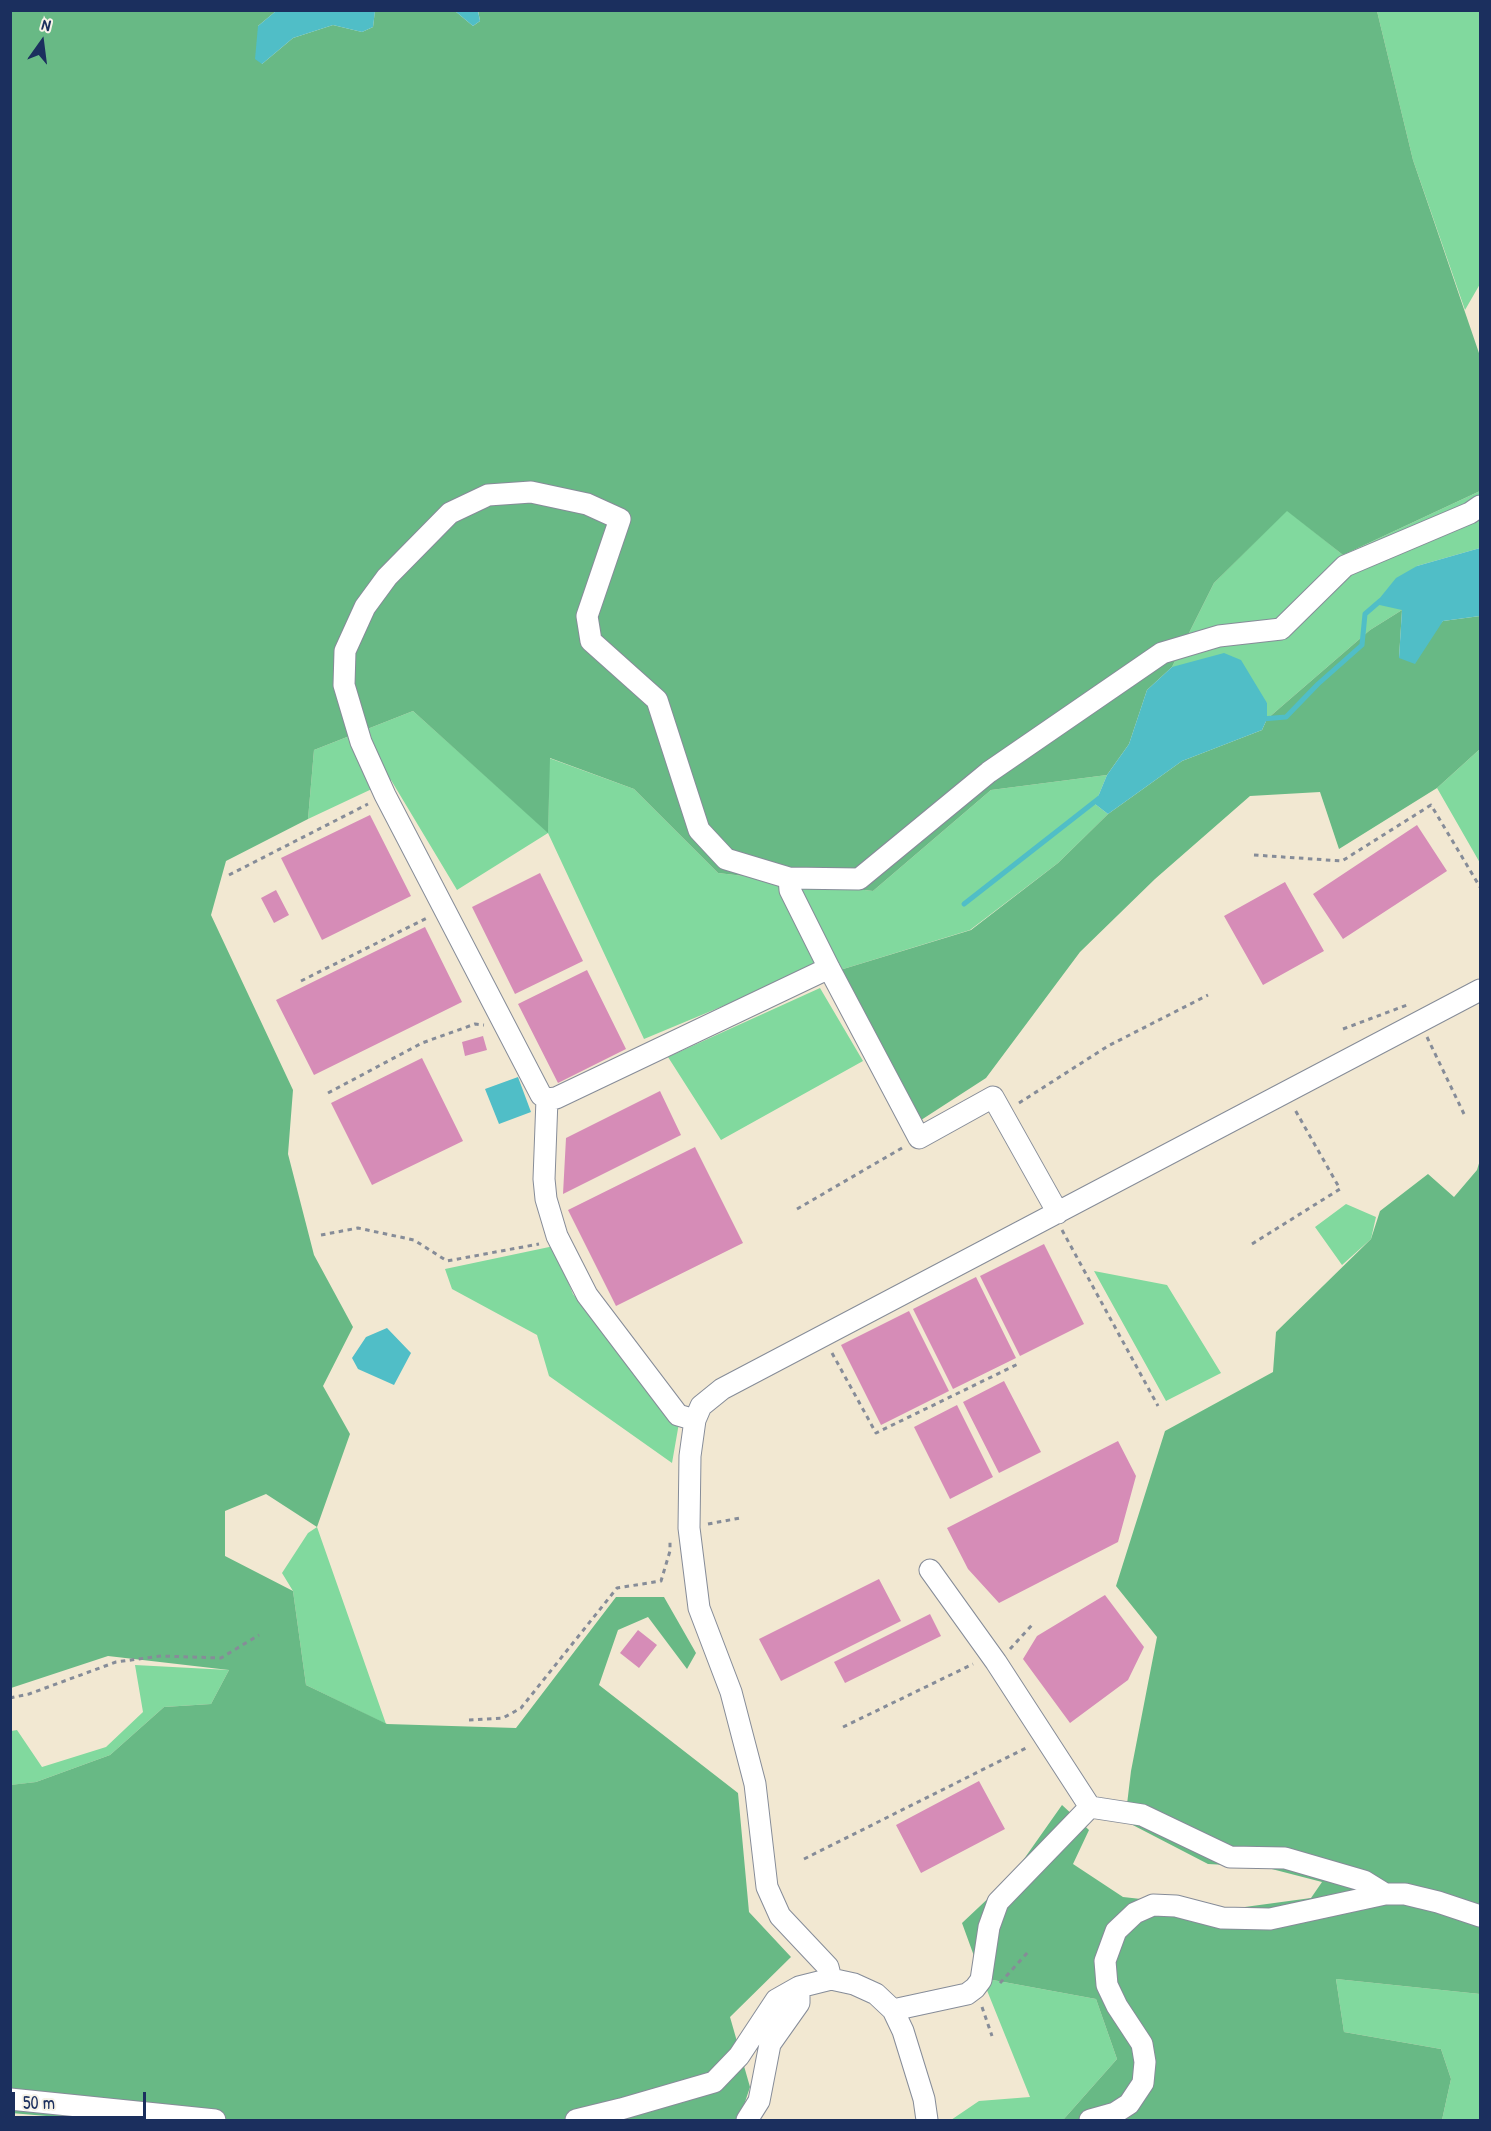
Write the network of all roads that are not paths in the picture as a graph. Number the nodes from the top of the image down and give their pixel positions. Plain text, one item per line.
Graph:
1 (1480, 506) edge
2 (789, 878) junction
3 (829, 968) junction
4 (1480, 990) edge
5 (548, 1099) junction
6 (1058, 1213) junction
7 (695, 1420) junction
8 (930, 1570) dead end
9 (1090, 1807) junction
10 (1385, 1894) junction
11 (1480, 1916) edge
12 (831, 1979) junction
13 (799, 1987) junction
14 (893, 2010) junction
15 (10, 2099) edge
16 (215, 2121) edge
17 (576, 2121) edge
18 (747, 2121) edge
19 (927, 2121) edge
20 (1090, 2121) edge

1 - 2 street
2 - 3 street
2 - 5 street
3 - 5 street
3 - 6 street
4 - 6 street
5 - 7 street
6 - 7 street
7 - 12 street
8 - 9 street
9 - 10 street
9 - 14 street
10 - 11 street
10 - 20 street
12 - 13 street
12 - 14 street
13 - 17 street
13 - 18 street
14 - 19 street
15 - 16 street

